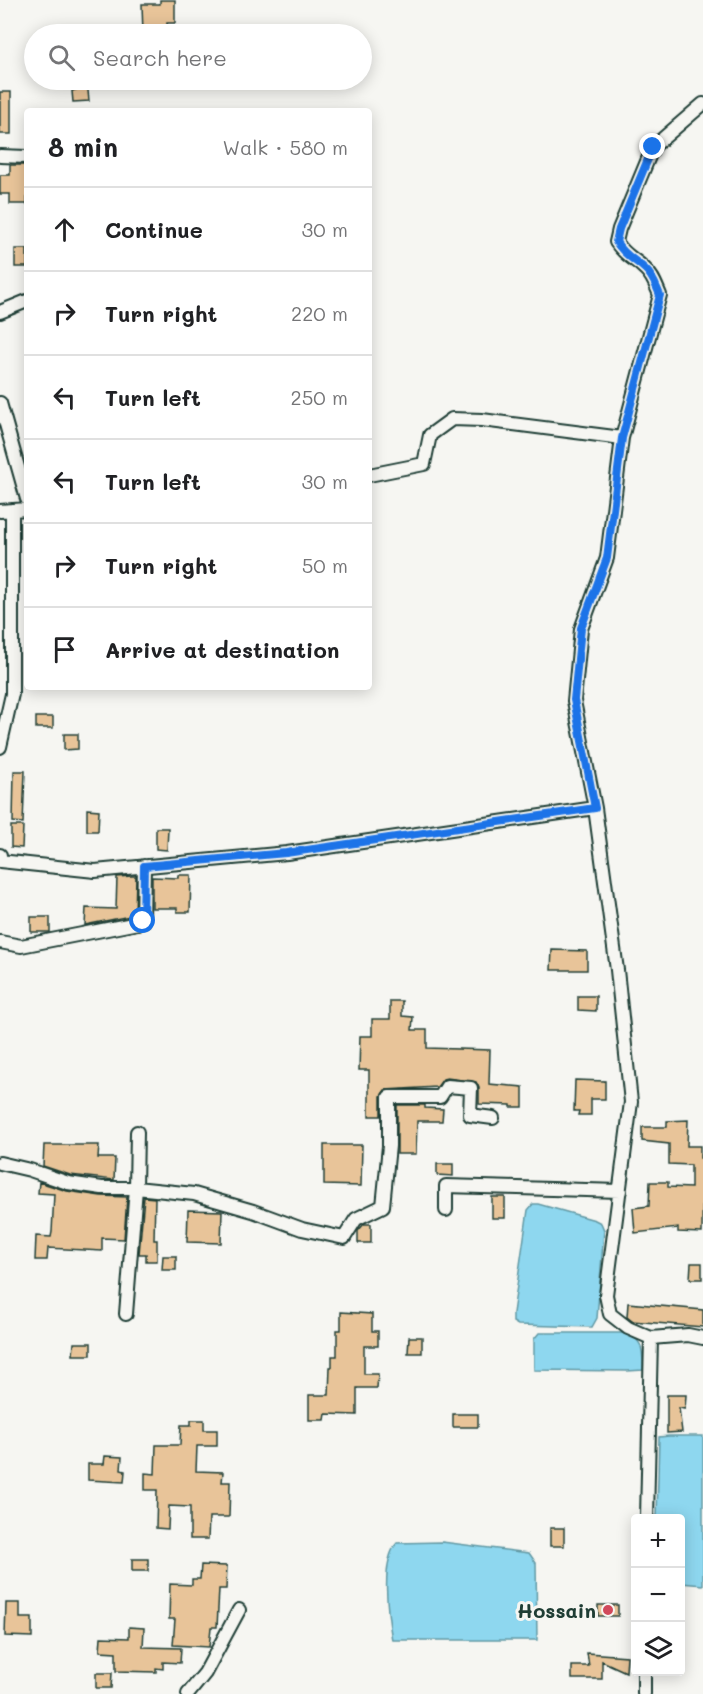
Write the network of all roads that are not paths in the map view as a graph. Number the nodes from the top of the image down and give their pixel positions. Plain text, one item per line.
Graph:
1 (703, 104) edge
2 (0, 156) edge
3 (24, 157) edge
4 (24, 302) edge
5 (0, 312) edge
6 (0, 402) edge
7 (622, 438) junction
8 (372, 475) edge
9 (24, 488) edge
10 (24, 509) edge
11 (6, 511) edge
12 (0, 747) edge
13 (595, 808) junction
14 (0, 855) edge
15 (0, 861) edge
16 (144, 866) junction
17 (0, 942) edge
18 (493, 1118) dead end
19 (137, 1132) dead end
20 (0, 1163) edge
21 (136, 1188) junction
22 (620, 1191) junction
23 (446, 1210) dead end
24 (126, 1314) dead end
25 (651, 1338) junction
26 (703, 1338) edge
27 (647, 1514) edge
28 (239, 1610) dead end
29 (644, 1676) edge
30 (188, 1694) edge
31 (644, 1694) edge

1 - 7 street
2 - 3 street
4 - 5 street
6 - 9 street
7 - 8 street
7 - 13 street
10 - 11 street
11 - 12 street
13 - 16 street
13 - 22 street
14 - 15 street
15 - 16 street
16 - 17 street
18 - 21 street
19 - 21 street
20 - 21 street
21 - 24 street
22 - 23 street
22 - 25 street
25 - 26 street
25 - 27 street
28 - 30 street
29 - 31 street

